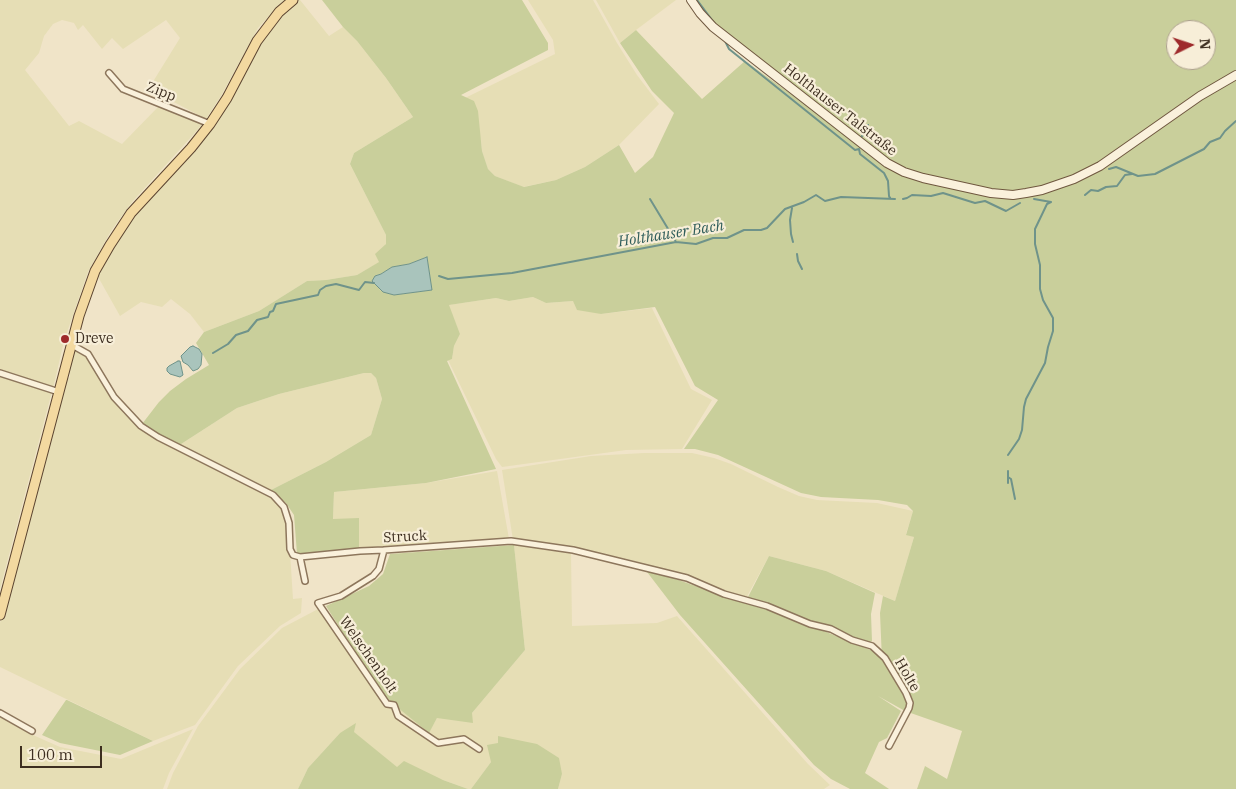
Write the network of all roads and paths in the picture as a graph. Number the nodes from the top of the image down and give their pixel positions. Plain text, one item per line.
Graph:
1 (293, 0) edge
2 (691, 0) edge
3 (109, 73) dead end
4 (1236, 75) edge
5 (210, 124) junction
6 (72, 345) junction
7 (0, 373) edge
8 (59, 392) junction
9 (384, 550) junction
10 (300, 556) junction
11 (306, 581) dead end
12 (0, 614) edge
13 (872, 646) joint
14 (0, 713) edge
15 (32, 732) dead end
16 (889, 746) dead end
17 (479, 749) dead end

1 - 5 main road
2 - 4 street, Holthauser Talstraße
3 - 5 street, Zipp
5 - 6 main road
6 - 8 main road
6 - 10 street
7 - 8 street
8 - 12 main road
9 - 10 street, Struck
9 - 13 street, Struck
9 - 17 street, Welschenholt
10 - 11 street
13 - 16 street, Holte
14 - 15 street

